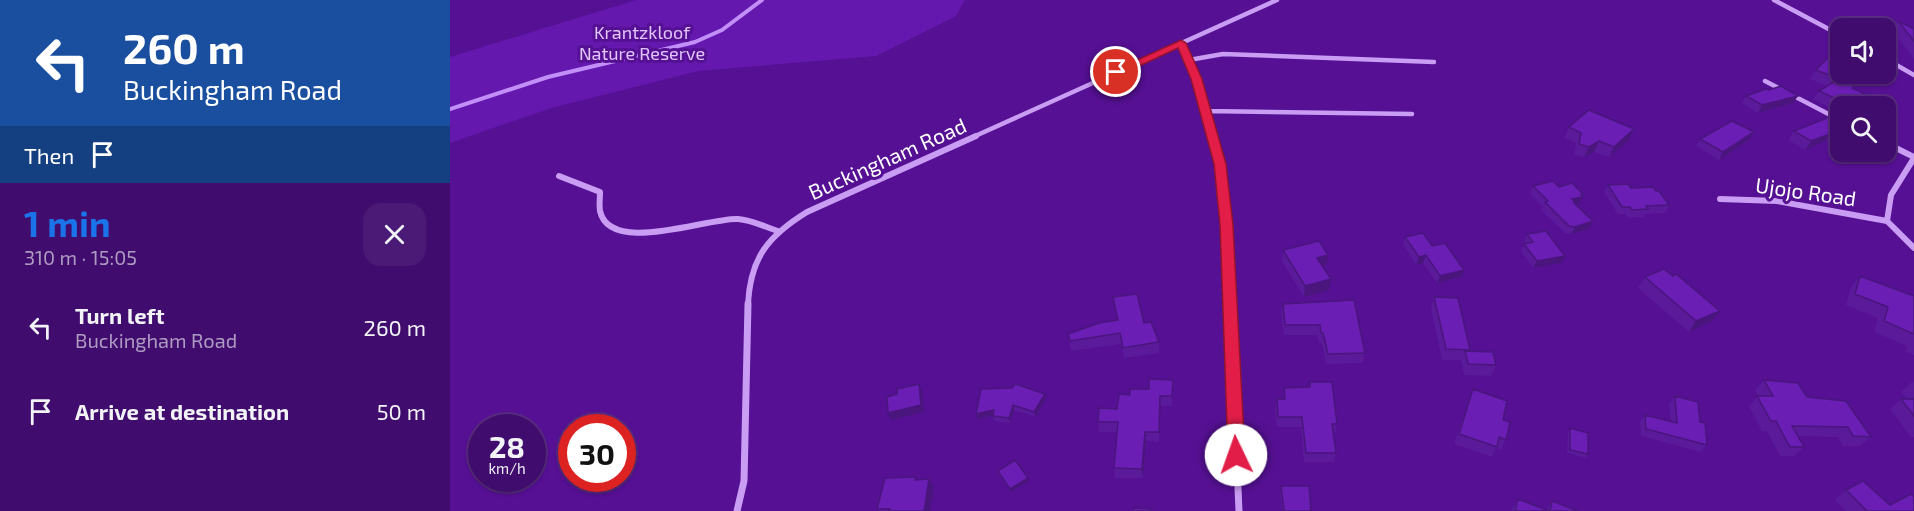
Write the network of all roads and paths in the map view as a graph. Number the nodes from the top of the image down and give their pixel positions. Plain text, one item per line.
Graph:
1 (1277, 0) edge
2 (1774, 0) edge
3 (1830, 30) edge
4 (1181, 43) junction
5 (1190, 60) junction
6 (1434, 62) dead end
7 (1896, 65) edge
8 (1914, 75) edge
9 (1765, 81) dead end
10 (1206, 111) junction
11 (1412, 114) dead end
12 (1830, 115) edge
13 (1896, 147) edge
14 (1914, 157) edge
15 (559, 176) dead end
16 (1720, 199) dead end
17 (1887, 221) junction
18 (778, 231) junction
19 (1914, 248) edge
20 (736, 511) edge
21 (1239, 511) edge

1 - 4 street, Buckingham Road
2 - 3 street
4 - 5 street
4 - 18 street, Buckingham Road
5 - 6 street
5 - 10 street
7 - 8 street
9 - 12 street
10 - 11 street
10 - 21 street
13 - 14 street
14 - 17 street
15 - 18 street
16 - 17 street, Ujojo Road
17 - 19 street
18 - 20 street, Buckingham Road

